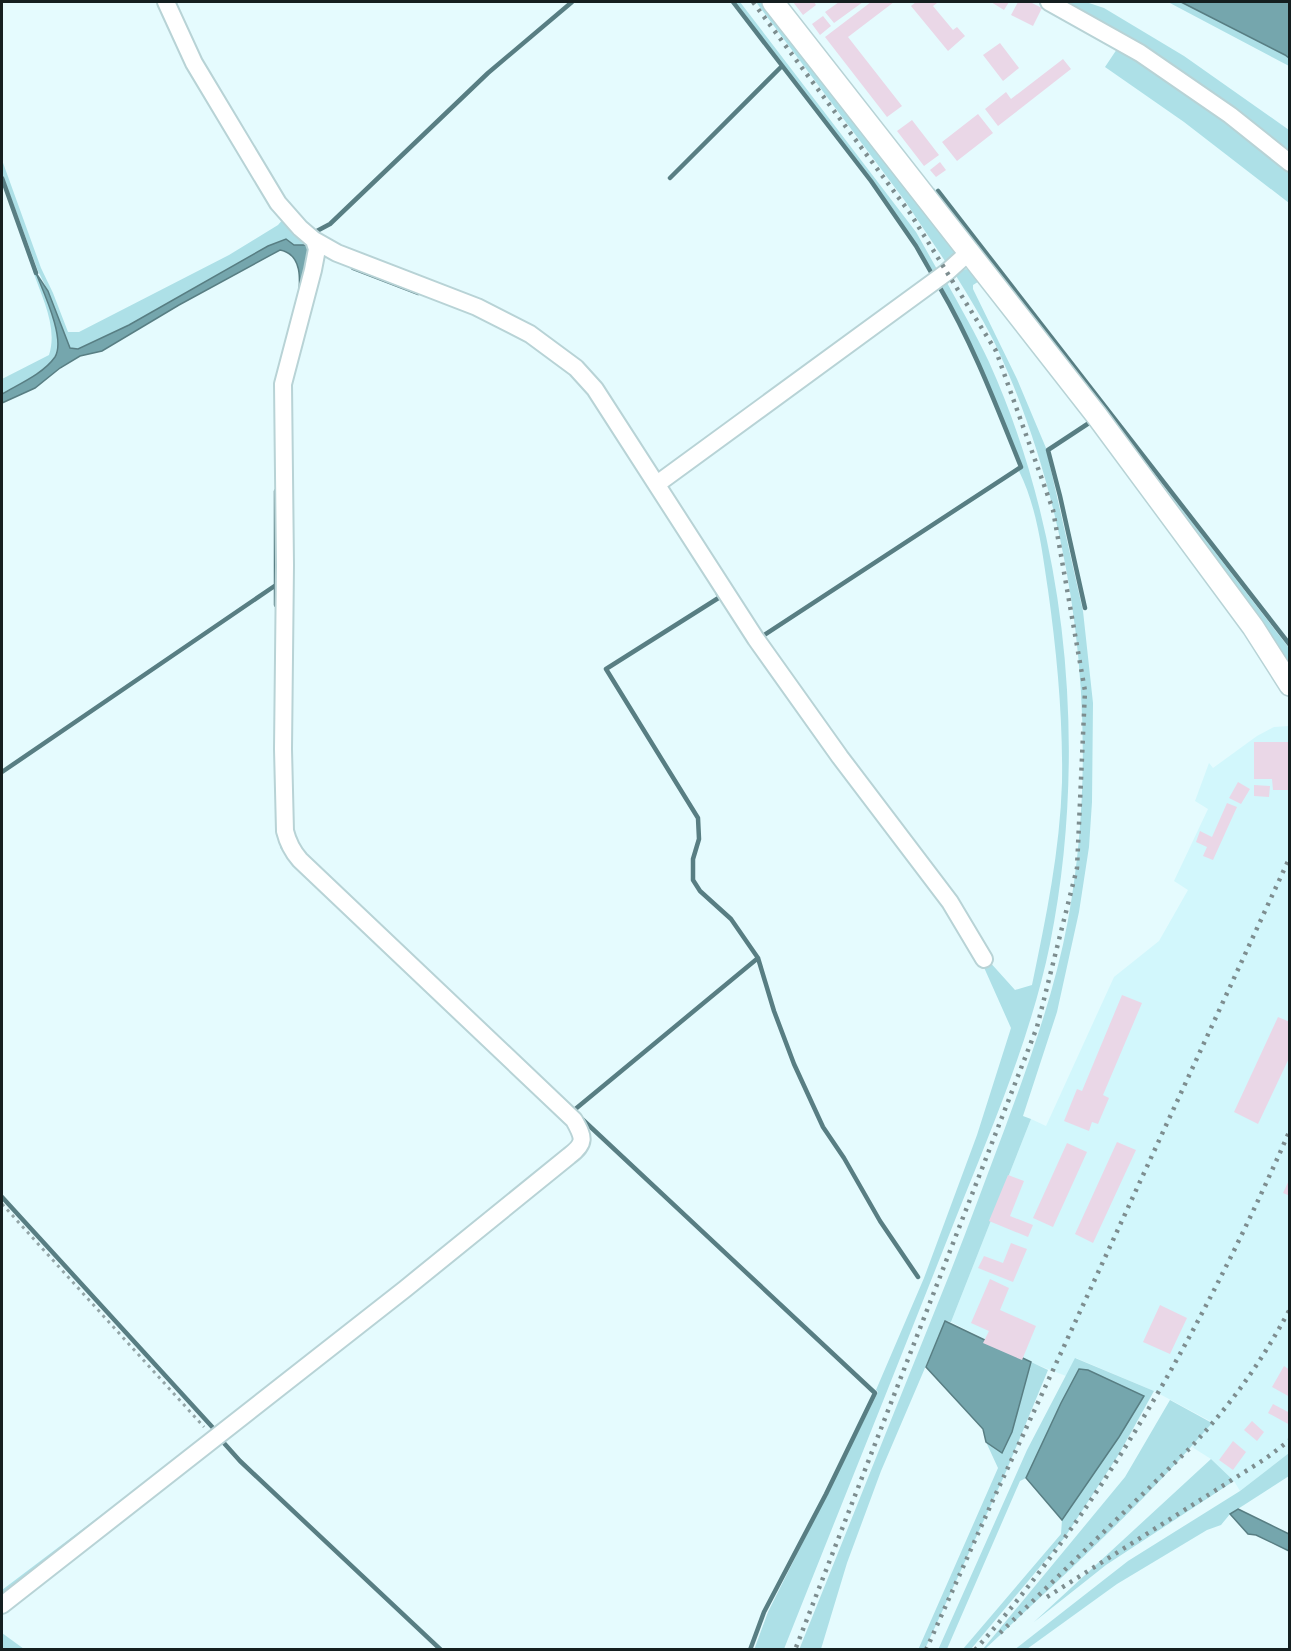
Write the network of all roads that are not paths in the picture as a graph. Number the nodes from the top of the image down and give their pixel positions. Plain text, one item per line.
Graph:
1 (166, 2) edge
2 (773, 2) edge
3 (1049, 2) edge
4 (1290, 163) edge
5 (314, 240) junction
6 (969, 252) junction
7 (657, 484) junction
8 (1290, 685) edge
9 (984, 959) dead end
10 (2, 1605) edge

1 - 5 street
2 - 6 street
3 - 4 street
5 - 7 street
5 - 10 street
6 - 7 street
6 - 8 street
7 - 9 street

